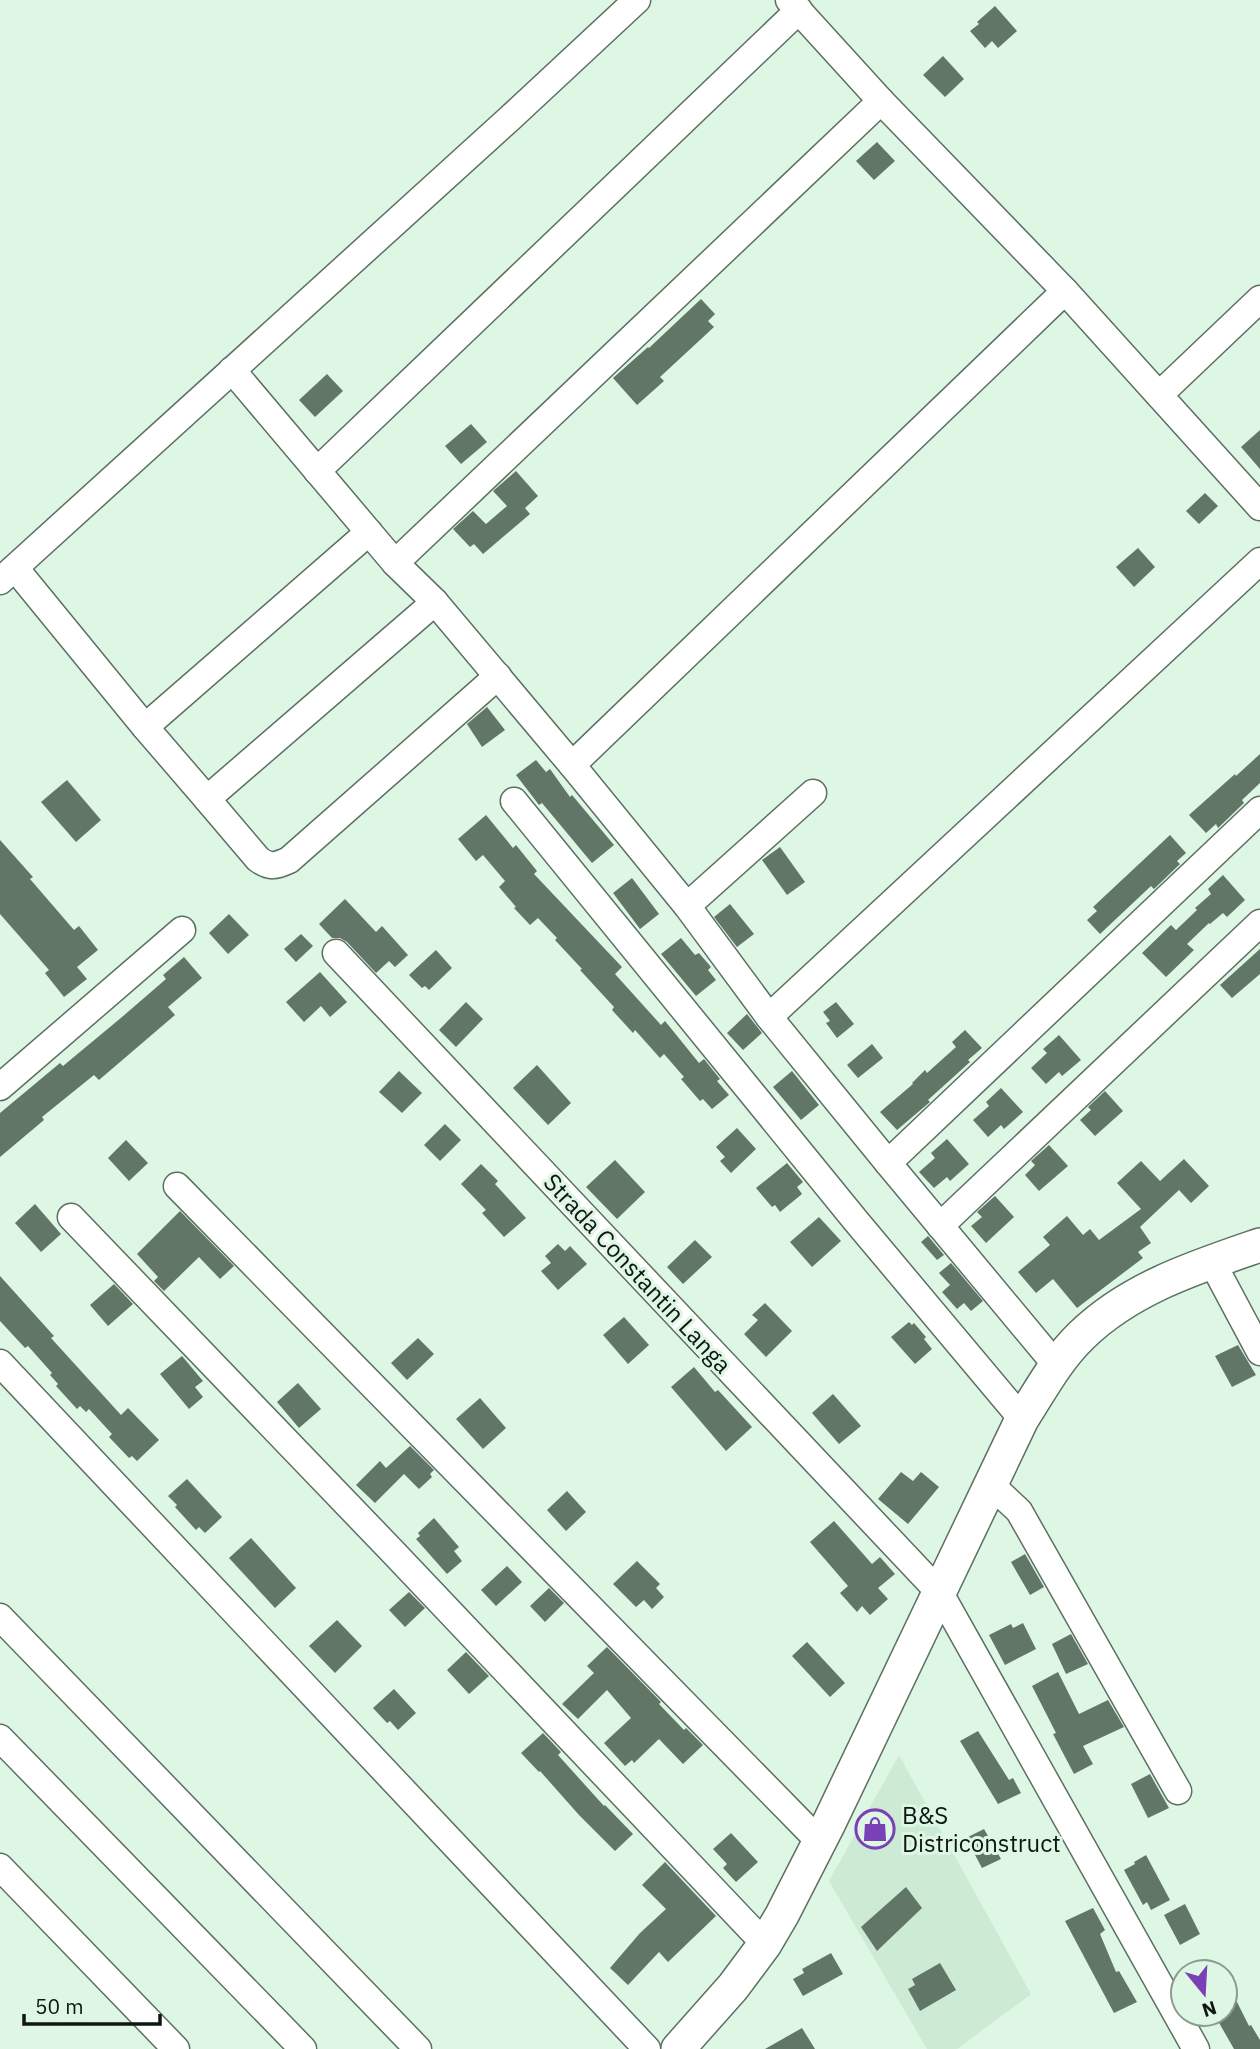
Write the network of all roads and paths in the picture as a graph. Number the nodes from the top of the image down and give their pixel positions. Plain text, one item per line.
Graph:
1 (637, 0) edge
2 (794, 5) edge
3 (881, 101) junction
4 (1065, 291) junction
5 (1260, 299) edge
6 (232, 370) junction
7 (1159, 395) junction
8 (317, 471) junction
9 (1258, 501) edge
10 (369, 532) junction
11 (1260, 561) edge
12 (395, 563) junction
13 (8, 575) edge
14 (435, 602) junction
15 (498, 676) junction
16 (145, 727) junction
17 (572, 765) junction
18 (813, 793) dead end
19 (207, 799) junction
20 (514, 801) dead end
21 (1260, 810) edge
22 (687, 906) junction
23 (1260, 923) edge
24 (183, 930) dead end
25 (337, 953) dead end
26 (769, 1017) junction
27 (0, 1087) edge
28 (888, 1163) junction
29 (177, 1186) dead end
30 (71, 1217) dead end
31 (940, 1226) junction
32 (1260, 1245) edge
33 (1212, 1262) junction
34 (1260, 1352) edge
35 (0, 1363) edge
36 (1056, 1365) junction
37 (1022, 1419) junction
38 (990, 1483) junction
39 (940, 1593) junction
40 (0, 1617) edge
41 (0, 1738) edge
42 (1178, 1791) dead end
43 (820, 1842) junction
44 (0, 1867) edge
45 (765, 1944) junction
46 (693, 2043) edge
47 (176, 2049) edge
48 (303, 2049) edge
49 (418, 2049) edge
50 (647, 2049) edge
51 (1196, 2049) edge

1 - 6 street
2 - 3 street
2 - 8 street
3 - 4 street
3 - 12 street
4 - 7 street
4 - 17 street
5 - 7 street
6 - 8 street
6 - 13 street
7 - 9 street
8 - 10 street
10 - 12 street
10 - 16 street
11 - 26 street
12 - 14 street
13 - 16 street
14 - 15 street
14 - 19 street
15 - 17 street
15 - 19 street
16 - 19 street
17 - 22 street
18 - 22 street
20 - 37 street
21 - 28 street
22 - 26 street
23 - 31 street
24 - 27 street
25 - 39 street, Strada Constantin Langa
26 - 28 street
28 - 31 street
29 - 43 street
30 - 45 street
31 - 36 street
32 - 33 main road
33 - 34 street
33 - 36 main road
35 - 50 street
36 - 37 main road
37 - 38 main road
38 - 39 main road
38 - 42 street
39 - 43 main road
39 - 51 street, Strada Constantin Langa
40 - 49 street
41 - 48 street
43 - 45 main road
44 - 47 street
45 - 46 main road

